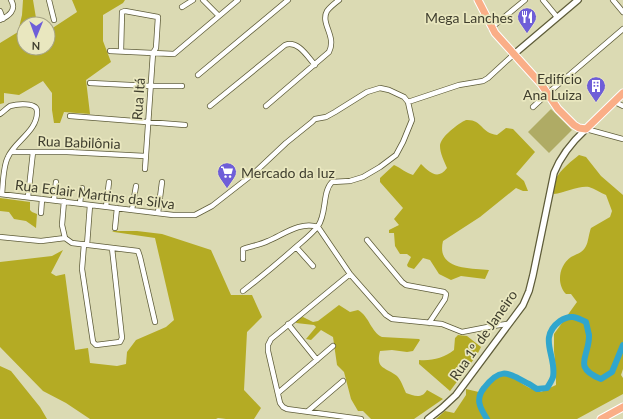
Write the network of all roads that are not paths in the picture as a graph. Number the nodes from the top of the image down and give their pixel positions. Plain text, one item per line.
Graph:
1 (11, 0) edge
2 (49, 0) edge
3 (193, 0) edge
4 (204, 0) edge
5 (238, 0) edge
6 (288, 0) edge
7 (339, 0) edge
8 (478, 0) edge
9 (525, 0) edge
10 (543, 0) edge
11 (578, 0) edge
12 (613, 0) edge
13 (182, 7) dead end
14 (0, 11) edge
15 (623, 12) edge
16 (53, 16) edge
17 (219, 16) junction
18 (557, 18) junction
19 (2, 19) edge
20 (491, 28) junction
21 (623, 29) edge
22 (110, 51) dead end
23 (121, 51) junction
24 (152, 53) junction
25 (513, 55) junction
26 (315, 65) junction
27 (198, 75) dead end
28 (90, 83) dead end
29 (150, 86) junction
30 (182, 86) dead end
31 (623, 93) edge
32 (547, 94) junction
33 (408, 102) junction
34 (615, 102) junction
35 (210, 106) dead end
36 (266, 106) dead end
37 (623, 106) edge
38 (533, 108) dead end
39 (0, 114) edge
40 (70, 116) dead end
41 (148, 122) junction
42 (574, 125) junction
43 (185, 126) dead end
44 (586, 128) junction
45 (623, 138) edge
46 (574, 141) junction
47 (12, 152) junction
48 (33, 152) junction
49 (146, 156) junction
50 (145, 169) dead end
51 (56, 182) dead end
52 (108, 182) dead end
53 (162, 182) dead end
54 (136, 186) dead end
55 (82, 188) dead end
56 (1, 194) edge
57 (28, 197) junction
58 (42, 199) junction
59 (54, 200) junction
60 (64, 201) junction
61 (80, 203) junction
62 (90, 205) junction
63 (106, 207) junction
64 (117, 208) junction
65 (132, 210) junction
66 (41, 213) dead end
67 (158, 213) junction
68 (318, 227) junction
69 (114, 228) dead end
70 (0, 238) edge
71 (65, 238) junction
72 (367, 240) dead end
73 (85, 244) junction
74 (296, 247) junction
75 (112, 248) junction
76 (244, 259) dead end
77 (313, 266) dead end
78 (350, 274) junction
79 (242, 291) dead end
80 (155, 322) dead end
81 (429, 323) junction
82 (288, 324) junction
83 (508, 324) junction
84 (333, 346) dead end
85 (317, 360) junction
86 (343, 380) dead end
87 (278, 393) junction
88 (623, 406) edge
89 (308, 411) junction
90 (361, 419) edge
91 (428, 419) edge
92 (601, 419) edge

1 - 19 street
2 - 16 street
3 - 13 street
4 - 17 street
5 - 17 street
6 - 27 street
7 - 26 street
8 - 20 main road
9 - 20 street
10 - 18 street
11 - 18 street
12 - 15 street
14 - 19 street
17 - 24 street
18 - 25 street
20 - 25 main road
21 - 32 street
22 - 23 street
23 - 24 street
23 - 24 street, Rua Itá
24 - 29 street, Rua Itá
25 - 32 main road
25 - 33 street
26 - 35 street
26 - 36 street
28 - 29 street
29 - 30 street
29 - 41 street, Rua Itá
31 - 34 main road, Rua 1º de Janeiro
32 - 38 street
32 - 42 main road
33 - 67 street, Rua Eclair Martins da Silva
33 - 68 street
34 - 37 street
34 - 44 main road, Rua 1º de Janeiro
39 - 47 street
40 - 41 street
41 - 43 street
41 - 49 street, Rua Itá
42 - 44 main road
42 - 46 street
44 - 45 street
44 - 46 street, Rua 1º de Janeiro
46 - 83 street, Rua 1º de Janeiro
47 - 48 street, Rua Babilônia
47 - 56 street
48 - 49 street, Rua Babilônia
48 - 57 street
49 - 50 street, Rua Itá
51 - 59 street
52 - 63 street
53 - 67 street
54 - 65 street
55 - 61 street
56 - 57 street, Rua Eclair Martins da Silva
57 - 58 street, Rua Eclair Martins da Silva
58 - 59 street, Rua Eclair Martins da Silva
58 - 66 street
59 - 60 street, Rua Eclair Martins da Silva
60 - 61 street, Rua Eclair Martins da Silva
60 - 71 street
61 - 62 street, Rua Eclair Martins da Silva
62 - 63 street, Rua Eclair Martins da Silva
62 - 73 street
63 - 64 street, Rua Eclair Martins da Silva
64 - 65 street, Rua Eclair Martins da Silva
64 - 69 street
65 - 67 street, Rua Eclair Martins da Silva
68 - 74 street
68 - 76 street
68 - 78 street
70 - 71 street
71 - 73 street
72 - 81 street
73 - 75 street
73 - 75 street
74 - 77 street
74 - 79 street
75 - 80 street
78 - 81 street
78 - 82 street
81 - 83 street
82 - 85 street
82 - 87 street
83 - 91 street, Rua 1º de Janeiro
84 - 85 street
85 - 87 street
86 - 89 street
87 - 89 street
88 - 92 main road
89 - 90 street

